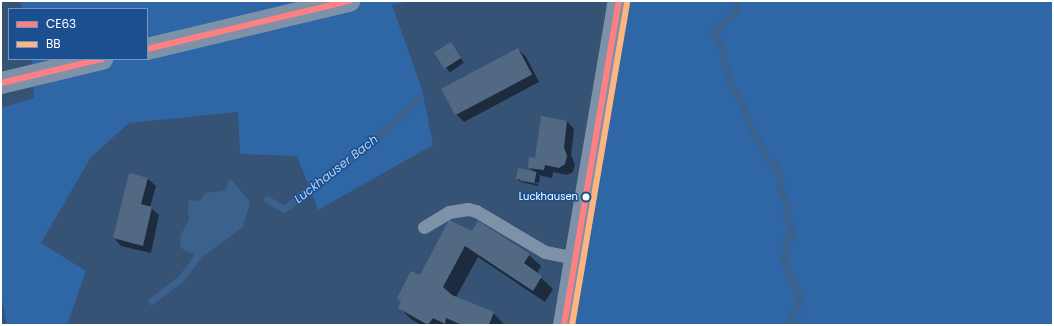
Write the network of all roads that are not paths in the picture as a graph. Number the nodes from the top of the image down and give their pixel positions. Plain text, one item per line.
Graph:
1 (349, 1) edge
2 (619, 1) edge
3 (148, 48) edge
4 (98, 60) edge
5 (1, 83) edge
6 (424, 227) dead end
7 (576, 258) junction
8 (564, 325) edge

1 - 3 street
2 - 7 street
4 - 5 street
6 - 7 lane
7 - 8 street

